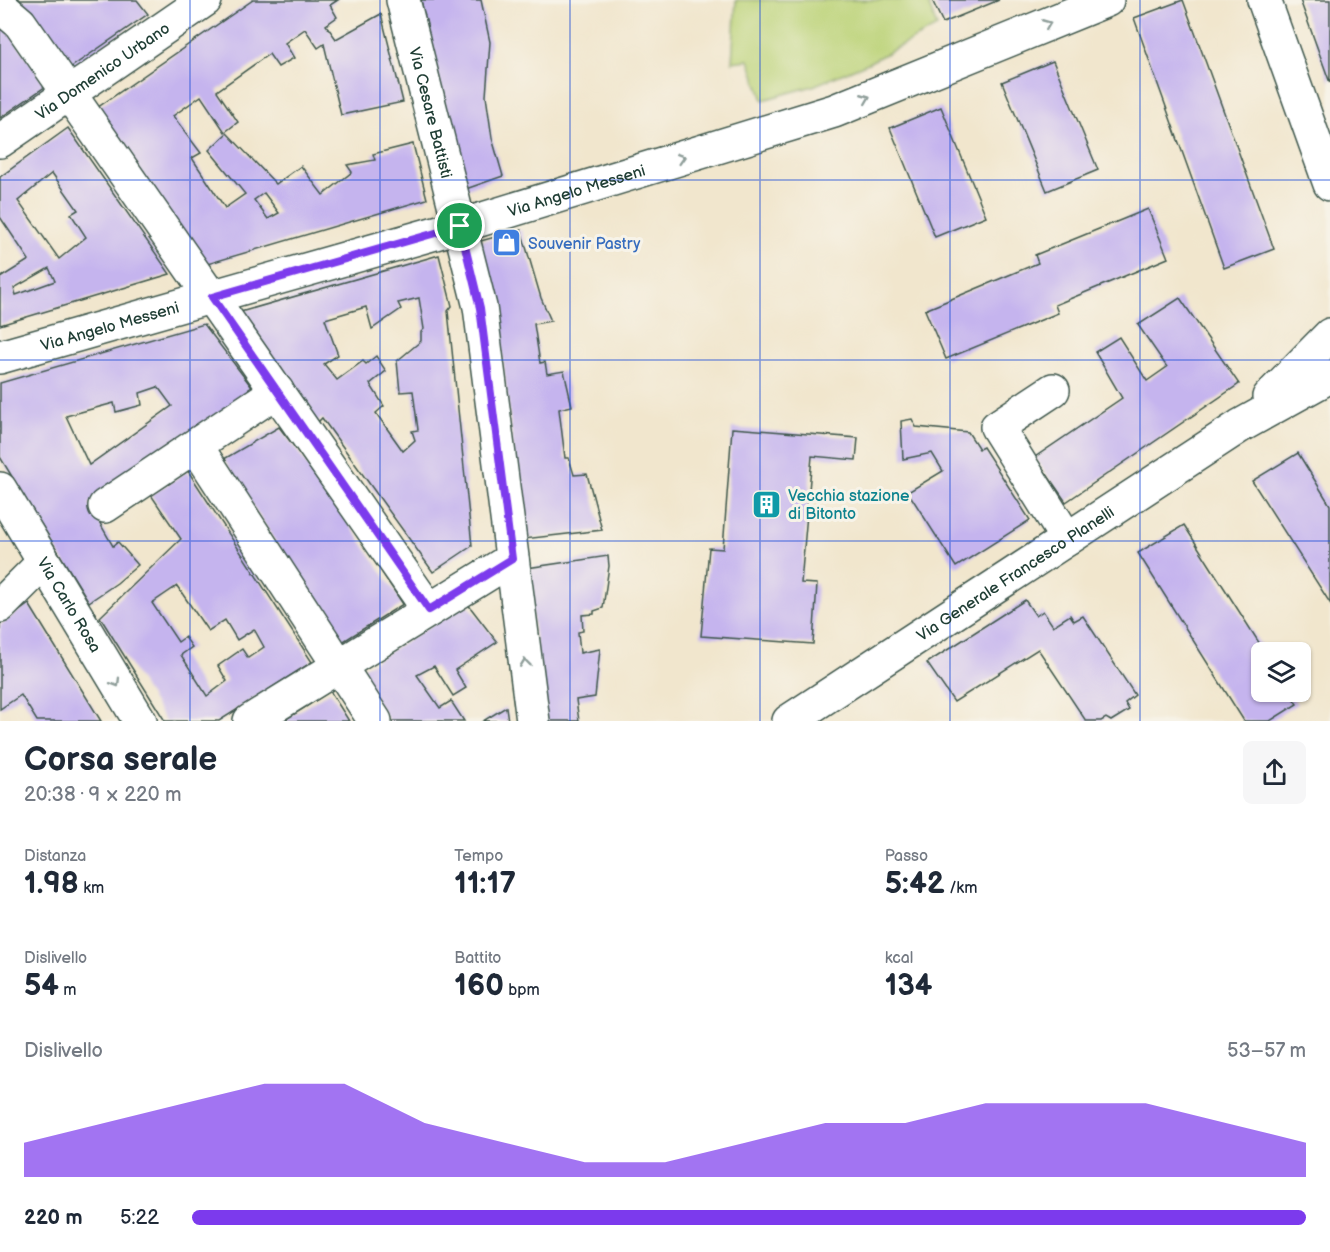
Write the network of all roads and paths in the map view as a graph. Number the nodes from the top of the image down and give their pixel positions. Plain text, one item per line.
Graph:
1 (205, 0) edge
2 (403, 0) edge
3 (1107, 0) edge
4 (1264, 0) edge
5 (0, 6) edge
6 (69, 94) junction
7 (0, 141) edge
8 (1330, 184) edge
9 (460, 226) junction
10 (212, 297) junction
11 (1330, 336) edge
12 (0, 357) edge
13 (1330, 376) edge
14 (1053, 390) dead end
15 (277, 391) junction
16 (1240, 426) junction
17 (196, 446) junction
18 (0, 489) edge
19 (105, 506) dead end
20 (1067, 539) junction
21 (512, 559) junction
22 (43, 563) junction
23 (0, 606) edge
24 (429, 610) junction
25 (339, 666) junction
26 (140, 721) edge
27 (250, 721) edge
28 (375, 721) edge
29 (533, 721) edge
30 (789, 721) edge

1 - 6 street, Via Domenico Urbano
2 - 9 street, Via Cesare Battisti
9 -> 3 street, Via Angelo Messeni
4 - 8 street
5 - 6 street
6 - 7 street, Via Domenico Urbano
6 - 10 street
9 - 10 street, Via Angelo Messeni
9 - 21 street, Via Cesare Battisti
10 - 12 street, Via Angelo Messeni
10 - 15 street
11 - 16 street, Via Generale Francesco Planelli
13 - 16 street, Via Generale Francesco Planelli
14 - 20 street
15 - 17 street
15 - 24 street
16 - 20 street, Via Generale Francesco Planelli
17 - 19 street
17 - 25 street
18 - 22 street, Via Carlo Rosa
20 - 30 street, Via Generale Francesco Planelli
21 - 24 street
29 -> 21 street, Via Cesare Battisti
22 - 23 street
22 -> 26 street, Via Carlo Rosa
24 - 25 street
25 - 27 street
25 - 28 street

